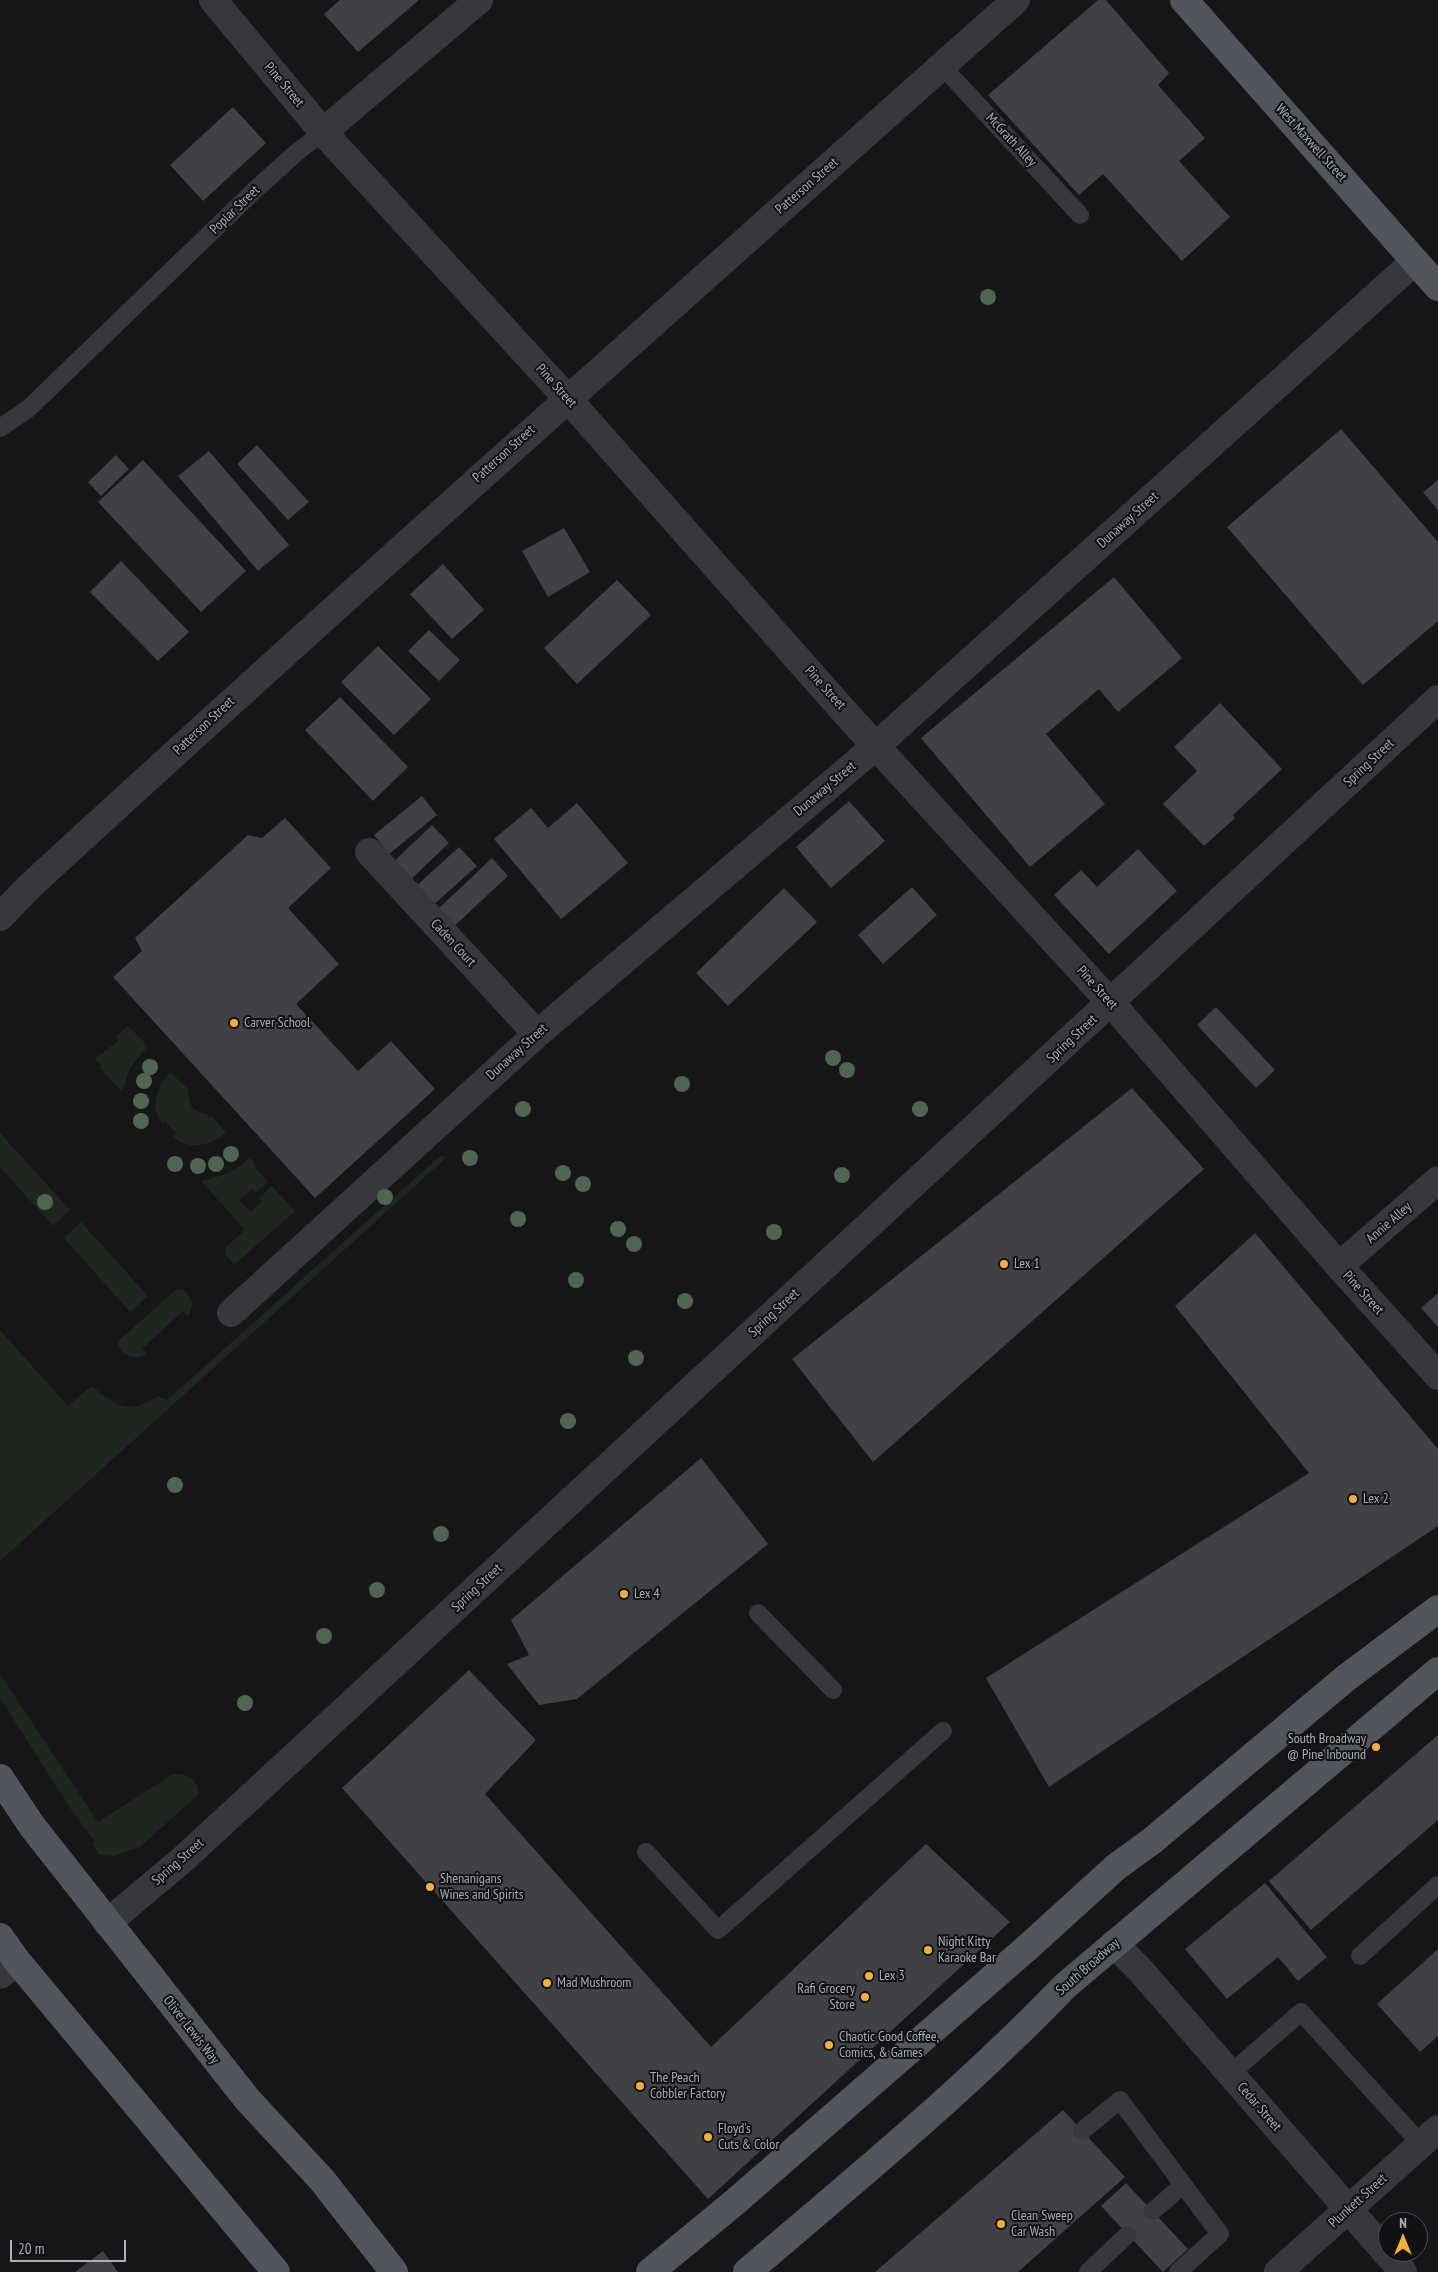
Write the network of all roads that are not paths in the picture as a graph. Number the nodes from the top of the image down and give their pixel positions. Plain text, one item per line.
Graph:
1 (212, 0) edge
2 (479, 0) edge
3 (1016, 0) edge
4 (1184, 0) edge
5 (942, 66) junction
6 (323, 132) junction
7 (1080, 215) dead end
8 (1415, 261) junction
9 (1438, 287) edge
10 (567, 398) junction
11 (0, 428) edge
12 (1438, 699) edge
13 (877, 745) junction
14 (369, 852) dead end
15 (0, 917) edge
16 (1111, 1003) junction
17 (537, 1034) junction
18 (1438, 1180) edge
19 (1339, 1266) junction
20 (231, 1313) dead end
21 (1438, 1376) edge
22 (1438, 1609) edge
23 (758, 1613) dead end
24 (1438, 1671) edge
25 (832, 1690) dead end
26 (944, 1731) dead end
27 (0, 1778) edge
28 (646, 1852) dead end
29 (1438, 1885) edge
30 (107, 1923) junction
31 (0, 1937) edge
32 (1114, 1944) junction
33 (1360, 1956) dead end
34 (8, 1968) edge
35 (1230, 2074) junction
36 (1082, 2131) dead end
37 (1430, 2137) edge
38 (1183, 2186) junction
39 (1349, 2210) junction
40 (1152, 2211) dead end
41 (1128, 2235) dead end
42 (276, 2272) edge
43 (394, 2272) edge
44 (650, 2272) edge
45 (747, 2272) edge
46 (1088, 2272) edge
47 (1178, 2272) edge
48 (1278, 2272) edge
49 (1403, 2272) edge

1 - 6 street, Pine Street
2 - 6 street, Poplar Street
3 - 5 street, Patterson Street
4 - 8 main road, West Maxwell Street
5 - 7 lane, McGrath Alley
5 - 10 street, Patterson Street
6 - 10 street, Pine Street
6 - 11 lane, Poplar Street
8 - 9 main road, West Maxwell Street
8 - 13 street, Dunaway Street
10 - 13 street, Pine Street
10 - 15 street, Patterson Street
12 - 16 street, Spring Street
13 - 16 street, Pine Street
13 - 17 street, Dunaway Street
14 - 17 street, Caden Court
16 - 19 street, Pine Street
16 - 30 street, Spring Street
17 - 20 street, Dunaway Street
18 - 19 street, Annie Alley
19 - 21 street, Pine Street
22 - 44 main road
23 - 25 lane
24 - 32 main road, South Broadway
26 - 28 lane
27 - 30 main road, Oliver Lewis Way
29 - 33 lane
30 - 43 main road, Oliver Lewis Way
31 - 34 main road
32 - 35 street, Cedar Street
32 - 45 main road, South Broadway
34 - 42 main road
35 - 37 lane
35 - 39 street, Cedar Street
36 - 38 lane
37 - 39 street, Plunkett Street
38 - 40 lane
38 - 47 lane
39 - 48 street, Plunkett Street
39 - 49 street, Cedar Street
41 - 46 lane

